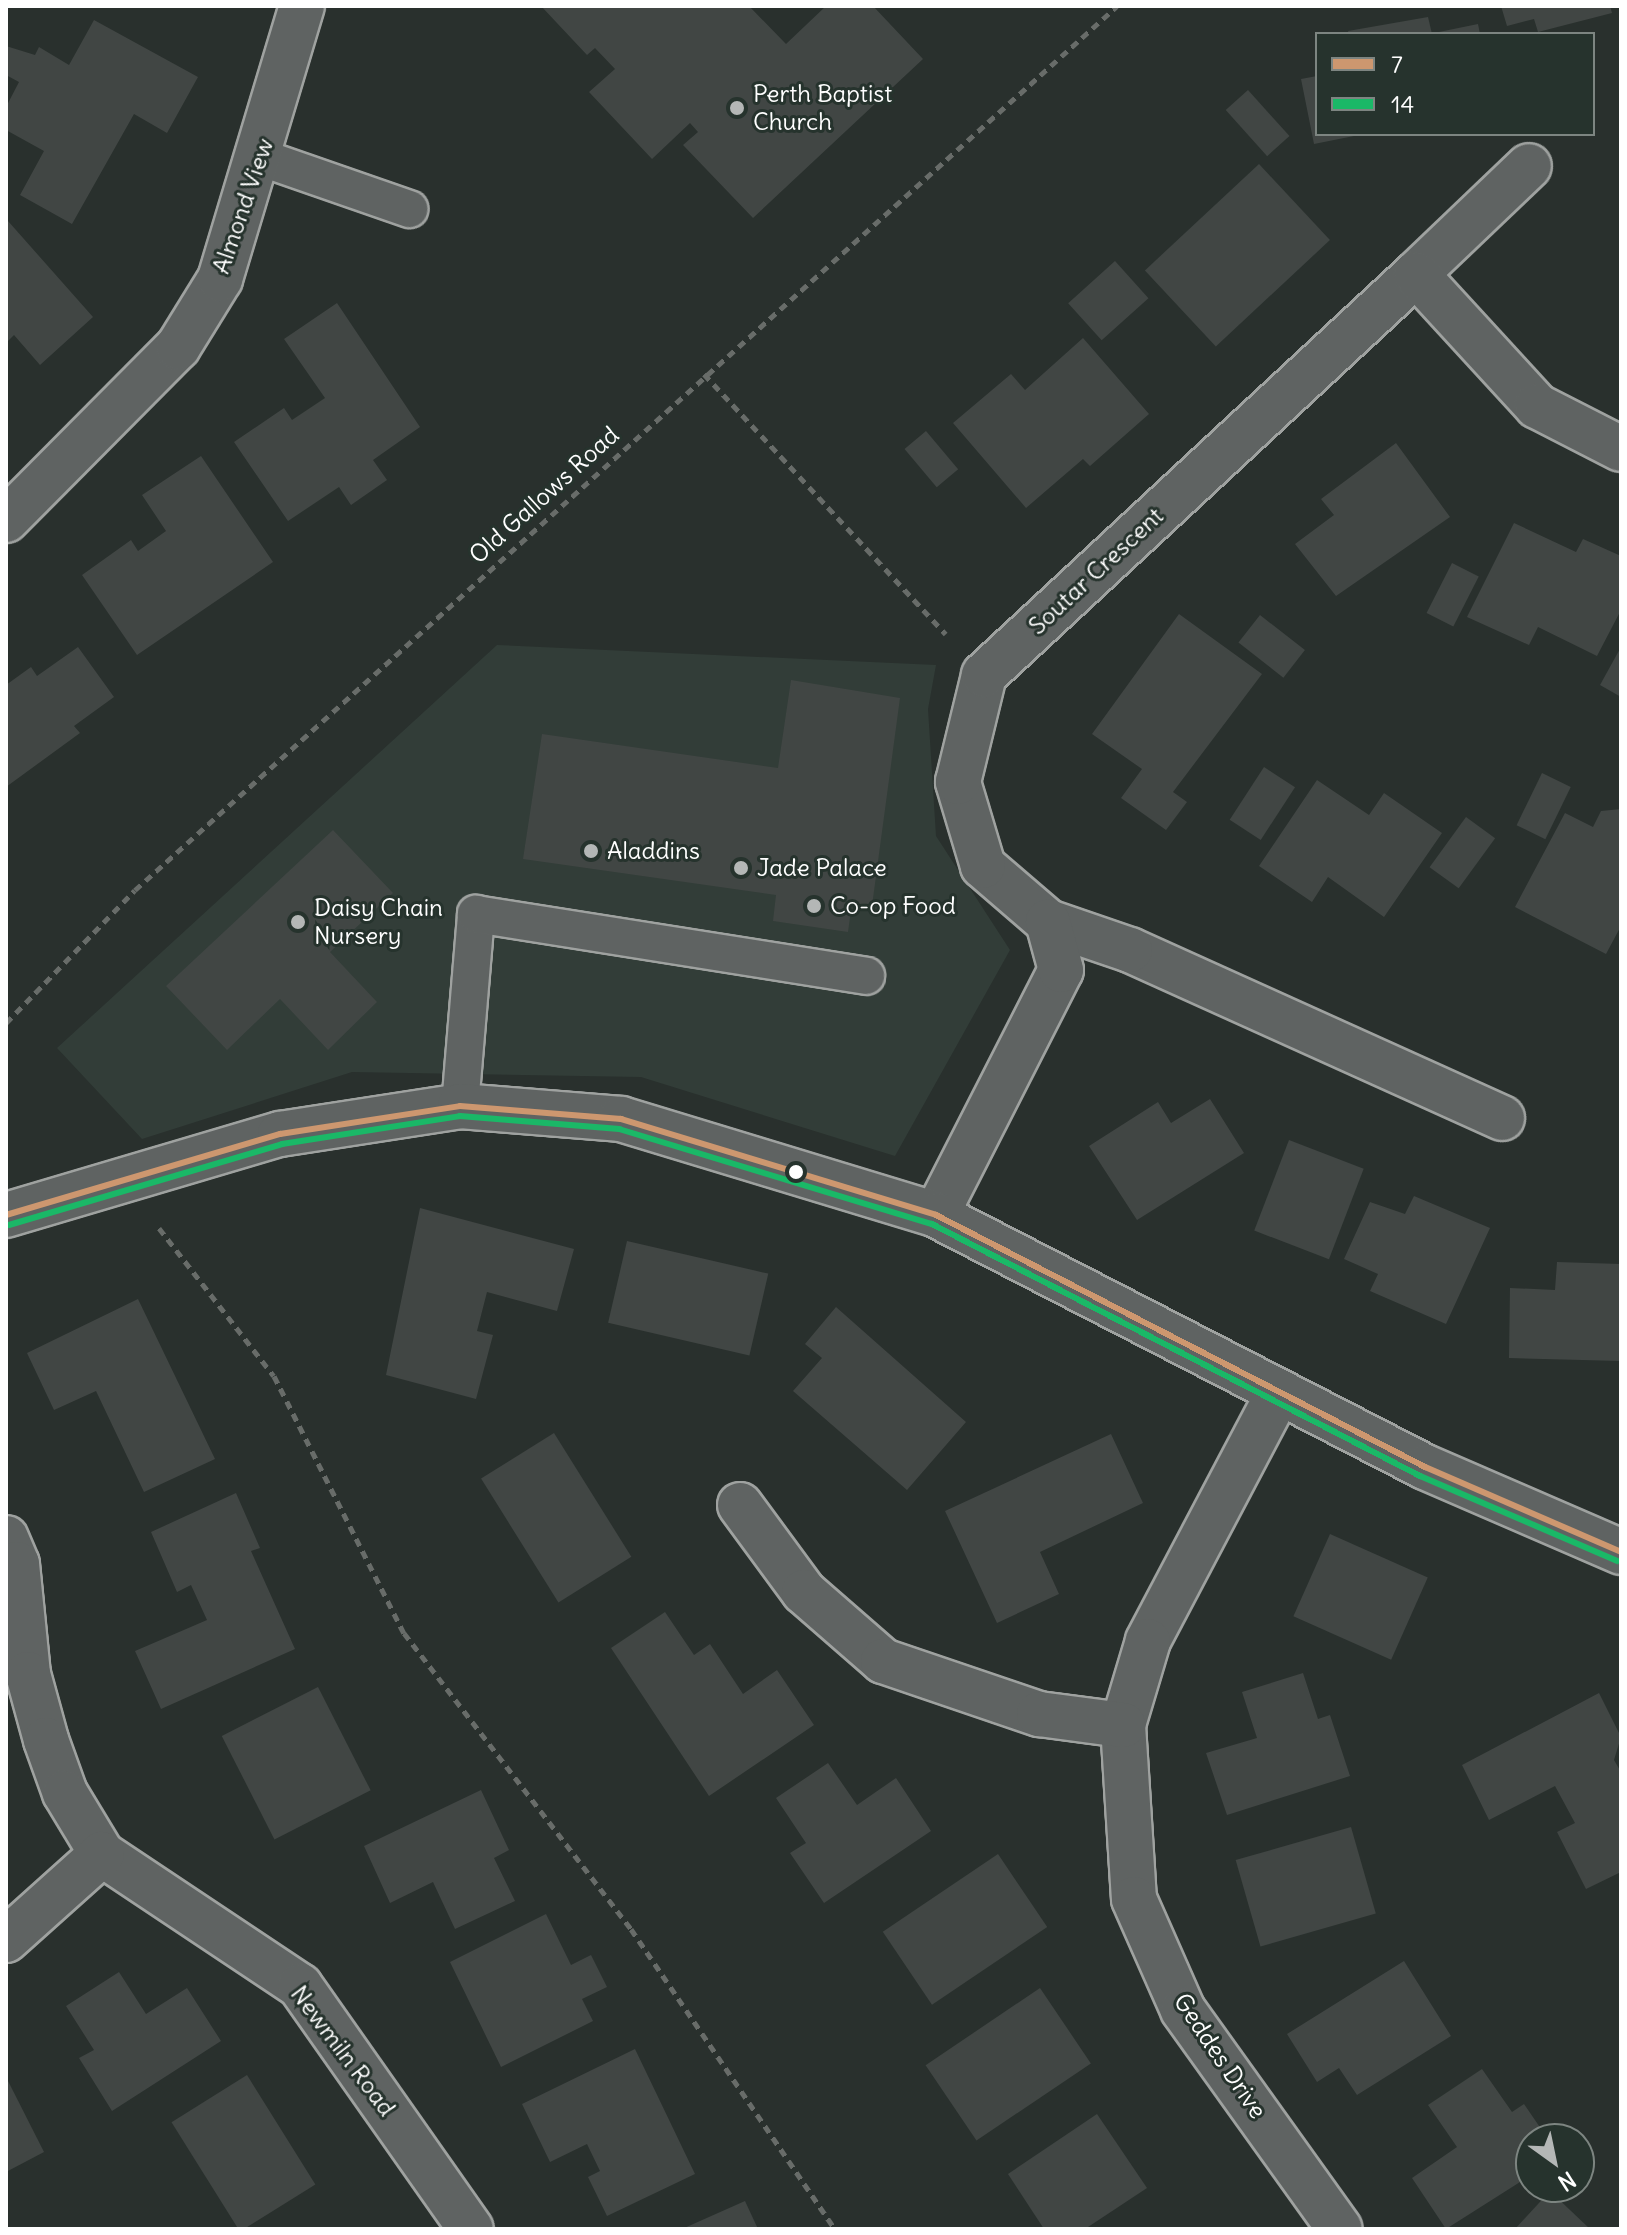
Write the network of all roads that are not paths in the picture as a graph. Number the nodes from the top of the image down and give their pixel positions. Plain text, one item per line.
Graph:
1 (302, 6) edge
2 (262, 158) junction
3 (1529, 166) dead end
4 (409, 209) dead end
5 (1416, 274) junction
6 (1621, 449) edge
7 (6, 520) edge
8 (1048, 922) junction
9 (866, 976) dead end
10 (460, 1106) junction
11 (1502, 1118) dead end
12 (6, 1215) edge
13 (936, 1215) junction
14 (1278, 1394) junction
15 (740, 1505) dead end
16 (6, 1538) edge
17 (1621, 1552) edge
18 (1123, 1725) junction
19 (102, 1854) junction
20 (6, 1940) edge
21 (471, 2229) edge
22 (1340, 2229) edge

1 - 2 street, Almond View
2 - 4 lane
2 - 7 street, Almond View
3 - 5 street, Soutar Crescent
5 - 6 street
5 - 8 street, Soutar Crescent
8 - 11 street
8 - 13 street
9 - 10 lane
10 - 12 street
10 - 13 street
13 - 14 street
14 - 17 street
14 - 18 street, Geddes Drive
15 - 18 street
16 - 19 street, Newmiln Road
18 - 22 street, Geddes Drive
19 - 20 street
19 - 21 street, Newmiln Road

